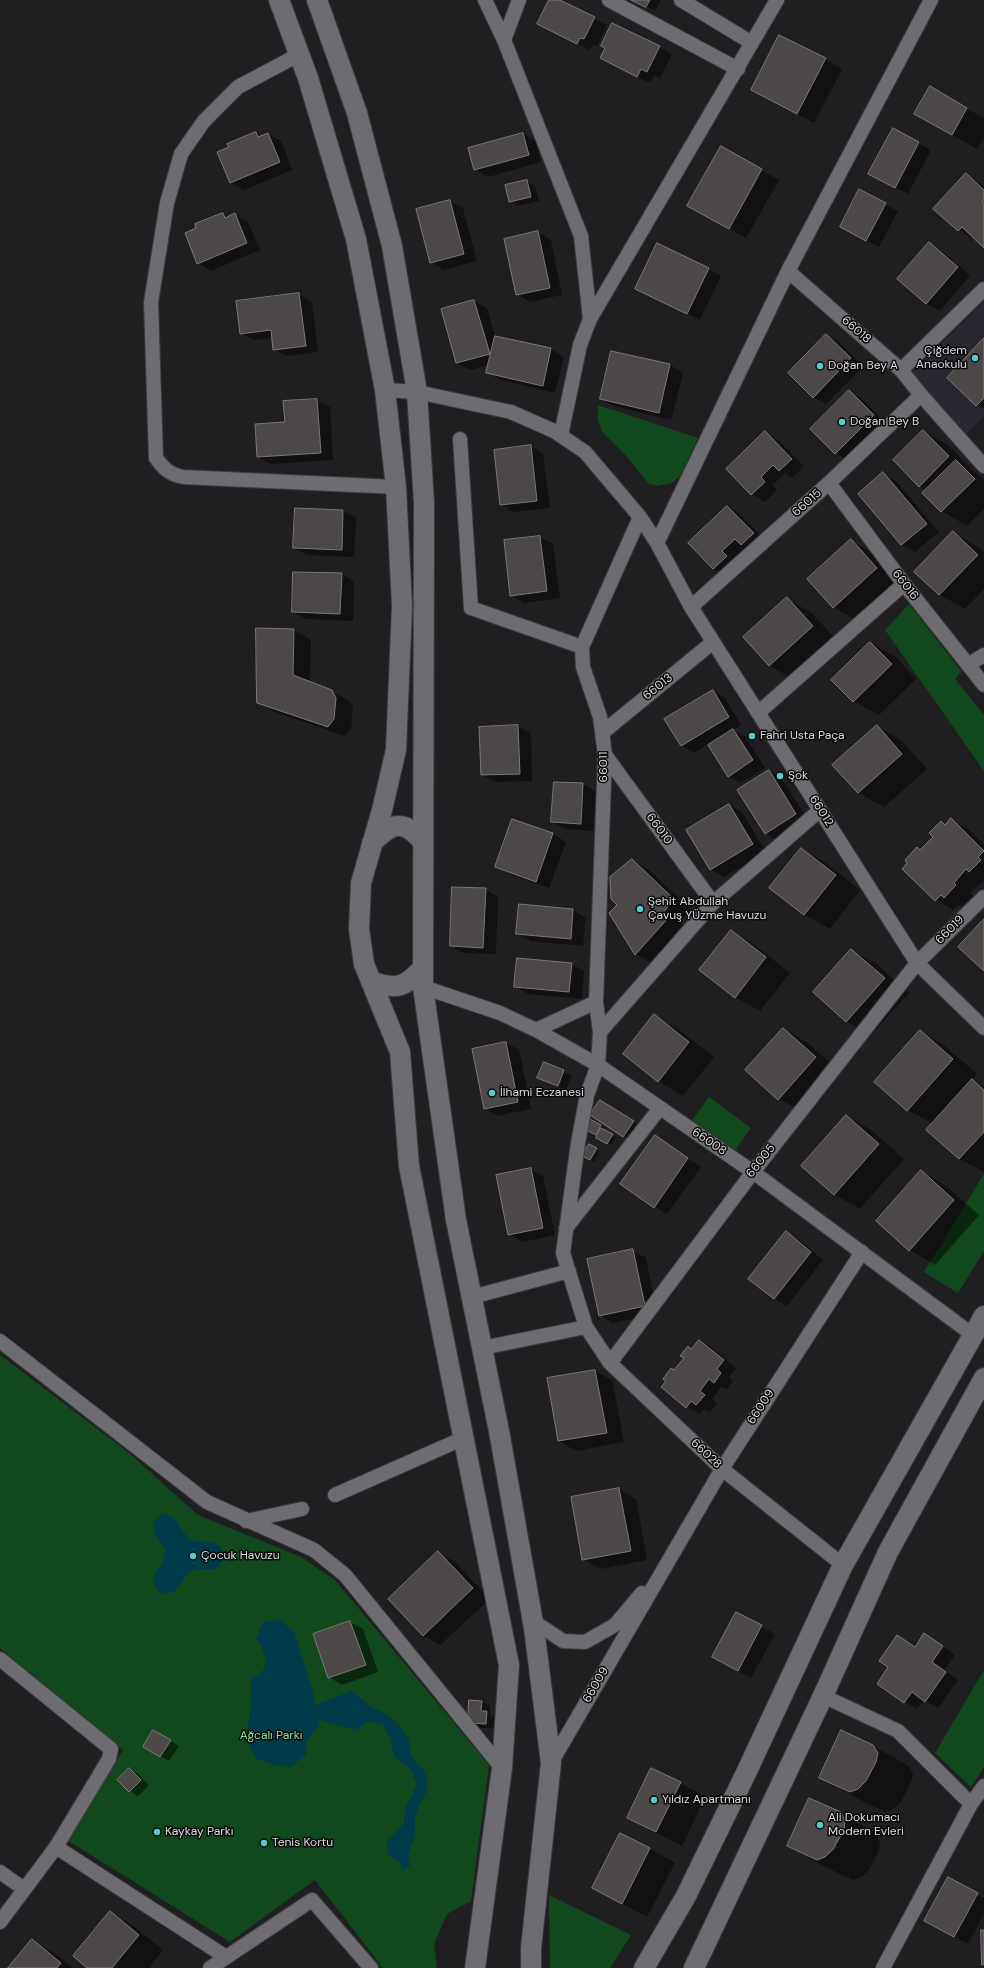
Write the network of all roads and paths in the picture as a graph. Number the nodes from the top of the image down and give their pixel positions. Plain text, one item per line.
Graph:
1 (279, 0) edge
2 (316, 0) edge
3 (485, 0) edge
4 (519, 0) edge
5 (609, 0) edge
6 (681, 0) edge
7 (777, 0) edge
8 (931, 0) edge
9 (504, 40) junction
10 (752, 43) junction
11 (300, 54) junction
12 (738, 69) junction
13 (788, 270) junction
14 (984, 289) edge
15 (590, 319) junction
16 (901, 370) junction
17 (385, 390) junction
18 (417, 392) junction
19 (921, 396) junction
20 (560, 436) junction
21 (460, 439) dead end
22 (984, 466) edge
23 (829, 482) junction
24 (396, 487) junction
25 (640, 517) junction
26 (657, 543) junction
27 (904, 584) junction
28 (691, 607) junction
29 (713, 642) junction
30 (582, 647) junction
31 (984, 655) edge
32 (968, 665) junction
33 (984, 686) edge
34 (758, 713) junction
35 (602, 733) junction
36 (605, 755) junction
37 (820, 810) junction
38 (423, 842) junction
39 (372, 843) junction
40 (984, 897) edge
41 (713, 903) junction
42 (917, 963) junction
43 (423, 978) junction
44 (373, 982) junction
45 (596, 1002) junction
46 (982, 1025) edge
47 (536, 1030) junction
48 (600, 1032) junction
49 (598, 1064) junction
50 (660, 1108) junction
51 (753, 1172) junction
52 (566, 1228) junction
53 (862, 1252) junction
54 (569, 1271) junction
55 (472, 1297) junction
56 (984, 1316) edge
57 (586, 1327) junction
58 (973, 1334) junction
59 (0, 1341) edge
60 (482, 1348) junction
61 (610, 1363) junction
62 (984, 1378) edge
63 (464, 1438) junction
64 (722, 1469) junction
65 (335, 1495) dead end
66 (302, 1509) dead end
67 (246, 1521) junction
68 (843, 1565) junction
69 (666, 1566) junction
70 (533, 1621) junction
71 (0, 1659) edge
72 (823, 1696) junction
73 (551, 1763) junction
74 (502, 1768) junction
75 (984, 1786) edge
76 (971, 1804) junction
77 (56, 1847) junction
78 (0, 1872) edge
79 (24, 1889) junction
80 (0, 1922) edge
81 (531, 1948) junction
82 (226, 1957) junction
83 (210, 1968) edge
84 (371, 1968) edge
85 (475, 1968) edge
86 (531, 1968) edge
87 (539, 1968) edge
88 (644, 1968) edge
89 (694, 1968) edge
90 (883, 1968) edge

1 - 11 main road
2 - 18 main road
3 - 9 street
4 - 9 street
5 - 12 street
6 - 10 street
7 - 10 street
8 - 13 street
9 - 15 street
10 - 12 street
11 - 17 main road
11 - 24 street
12 - 15 street
13 - 16 street, 66018
13 - 26 street
14 - 16 street
15 - 20 street
16 - 19 street, 66018
17 - 18 street, 66012
17 - 24 main road
18 - 20 street, 66012
18 - 38 main road
19 - 22 street, 66018
19 - 23 street, 66015
20 - 25 street, 66012
21 - 30 street
23 - 27 street, 66016
23 - 28 street, 66015
24 - 39 main road
25 - 26 street, 66012
25 - 30 street, 66011
26 - 28 street, 66012
27 - 32 street, 66016
27 - 34 street
28 - 29 street, 66012
29 - 34 street, 66012
29 - 35 street, 66013
30 - 35 street, 66011
31 - 32 street
32 - 33 street, 66016
34 - 37 street, 66012
35 - 36 street, 66011
36 - 41 street, 66010
36 - 45 street, 66011
37 - 41 street
37 - 42 street, 66012
38 - 39 main road
38 - 43 main road
39 - 44 main road
40 - 42 street, 66019
41 - 48 street
42 - 46 street, 66012
42 - 51 street, 66005
43 - 44 main road
43 - 47 street, 66008
43 - 55 main road
44 - 63 main road
45 - 47 street
45 - 48 street, 66011
47 - 49 street, 66008
48 - 49 street, 66011
49 - 50 street, 66008
49 - 52 street, 66011
50 - 51 street, 66008
50 - 52 street
51 - 53 street, 66008
51 - 61 street, 66005
52 - 54 street, 66028
53 - 58 street, 66008
53 - 64 street, 66009
54 - 55 street
54 - 57 street, 66028
55 - 60 main road
56 - 58 main road
57 - 60 street
57 - 61 street, 66028
58 - 68 main road
59 - 67 street
60 - 70 main road
61 - 64 street, 66028
62 - 72 main road
63 - 65 street
63 - 74 main road
64 - 68 street, 66028
64 - 69 street, 66009
66 - 67 street
67 - 74 street
68 - 88 main road
69 - 70 street, 66009
69 - 73 street, 66009
70 - 73 main road
71 - 77 street
72 - 76 street
72 - 89 main road
73 - 81 main road
74 - 85 main road
75 - 76 street
76 - 90 street
77 - 79 street
77 - 82 street
78 - 79 street
79 - 80 street
81 - 86 main road
81 - 87 main road
82 - 83 street
82 - 84 street

